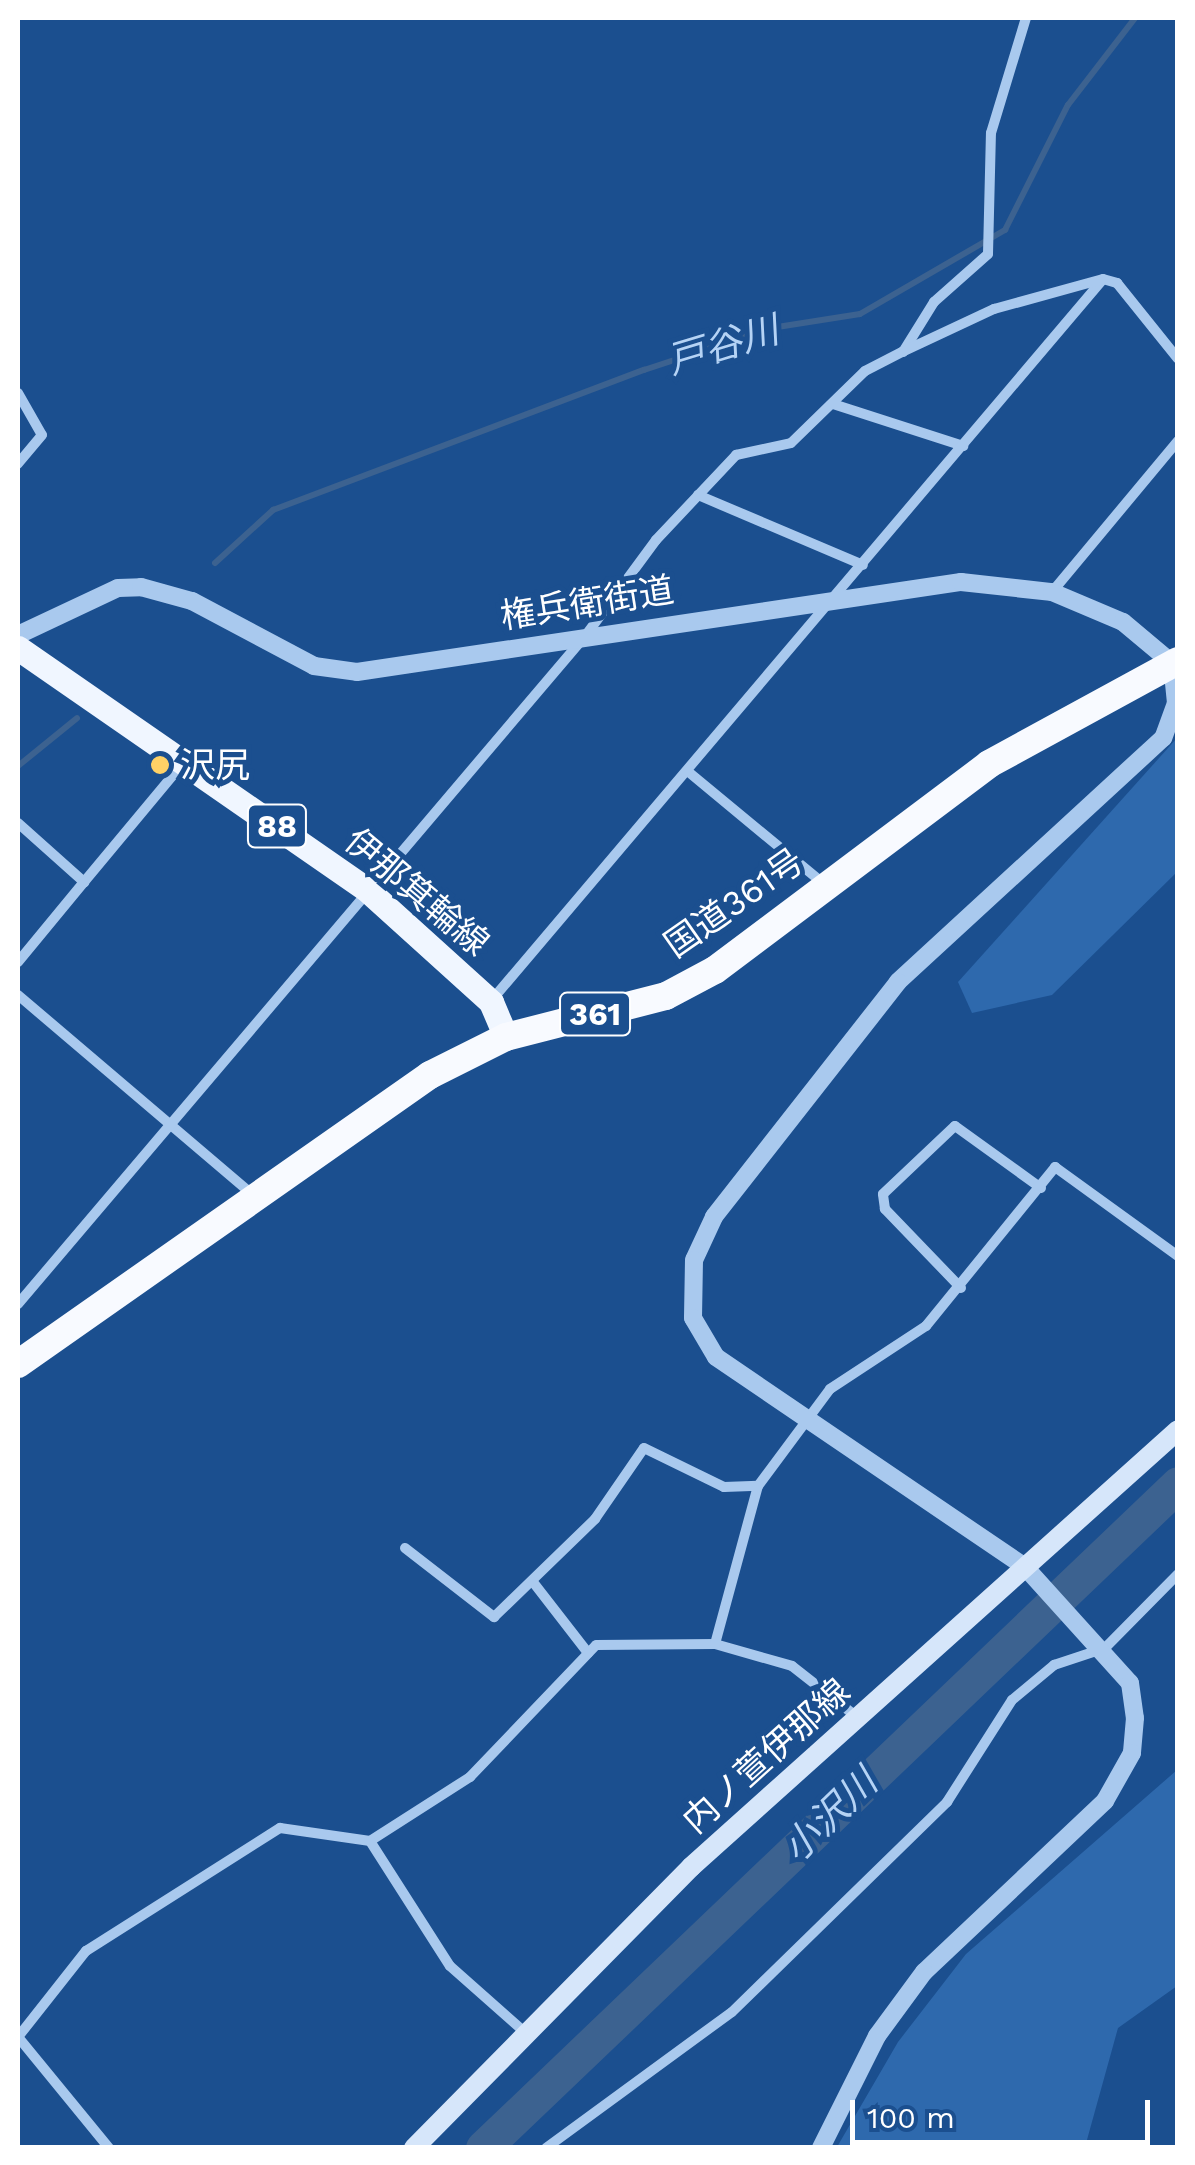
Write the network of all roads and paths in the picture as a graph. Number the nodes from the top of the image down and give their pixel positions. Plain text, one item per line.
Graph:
1 (1026, 18) edge
2 (1103, 279) junction
3 (902, 352) junction
4 (1178, 359) edge
5 (18, 393) edge
6 (833, 404) junction
7 (1178, 441) edge
8 (963, 446) junction
9 (18, 464) edge
10 (698, 495) junction
11 (863, 565) junction
12 (1052, 592) junction
13 (835, 598) junction
14 (586, 634) junction
15 (18, 635) edge
16 (18, 648) edge
17 (1175, 662) edge
18 (184, 762) junction
19 (690, 774) junction
20 (18, 823) edge
21 (84, 882) junction
22 (825, 885) junction
23 (365, 888) junction
24 (18, 962) edge
25 (18, 995) edge
26 (491, 1002) junction
27 (506, 1036) junction
28 (170, 1126) junction
29 (1041, 1188) junction
30 (254, 1195) junction
31 (1178, 1256) edge
32 (961, 1288) junction
33 (18, 1304) edge
34 (18, 1364) edge
35 (806, 1426) junction
36 (1178, 1430) edge
37 (758, 1486) junction
38 (405, 1548) dead end
39 (1030, 1572) junction
40 (1178, 1574) edge
41 (533, 1582) junction
42 (715, 1644) junction
43 (1105, 1648) junction
44 (588, 1653) junction
45 (858, 1718) junction
46 (370, 1841) junction
47 (528, 2036) junction
48 (108, 2148) edge
49 (414, 2148) edge
50 (546, 2148) edge
51 (821, 2148) edge

1 - 3 street
2 - 3 street
2 - 4 street
2 - 8 street
3 - 6 street
5 - 9 street
6 - 8 street
6 - 10 street
7 - 12 street
8 - 11 street
10 - 11 street
10 - 14 street
11 - 13 street
12 - 13 street, 権兵衛街道
12 - 17 street, 権兵衛街道
13 - 14 street, 権兵衛街道
13 - 19 street
14 - 15 street, 権兵衛街道
14 - 23 street
16 - 18 main road, 伊那箕輪線 / 88
17 - 22 highway, 国道361号 / 361
17 - 35 street
18 - 21 street
18 - 23 main road, 伊那箕輪線 / 88
19 - 22 street
19 - 26 street
20 - 21 street
21 - 24 street
22 - 27 highway, 国道361号 / 361
23 - 26 main road, 伊那箕輪線 / 88
23 - 28 street
25 - 28 street
26 - 27 main road, 伊那箕輪線 / 88
27 - 30 highway, 国道361号 / 361
28 - 30 street
28 - 33 street
29 - 31 street
29 - 32 street
29 - 32 street
30 - 34 highway, 国道361号 / 361
32 - 35 street
35 - 37 street
35 - 39 street
36 - 39 main road, 内ノ萱伊那線
37 - 41 street
37 - 42 street
38 - 41 street
39 - 43 street
39 - 45 main road, 内ノ萱伊那線
40 - 43 street
41 - 44 street
42 - 44 street
42 - 45 street
43 - 50 street
43 - 51 street
44 - 46 street
45 - 47 main road, 内ノ萱伊那線
46 - 47 street
46 - 48 street
47 - 49 main road, 内ノ萱伊那線

